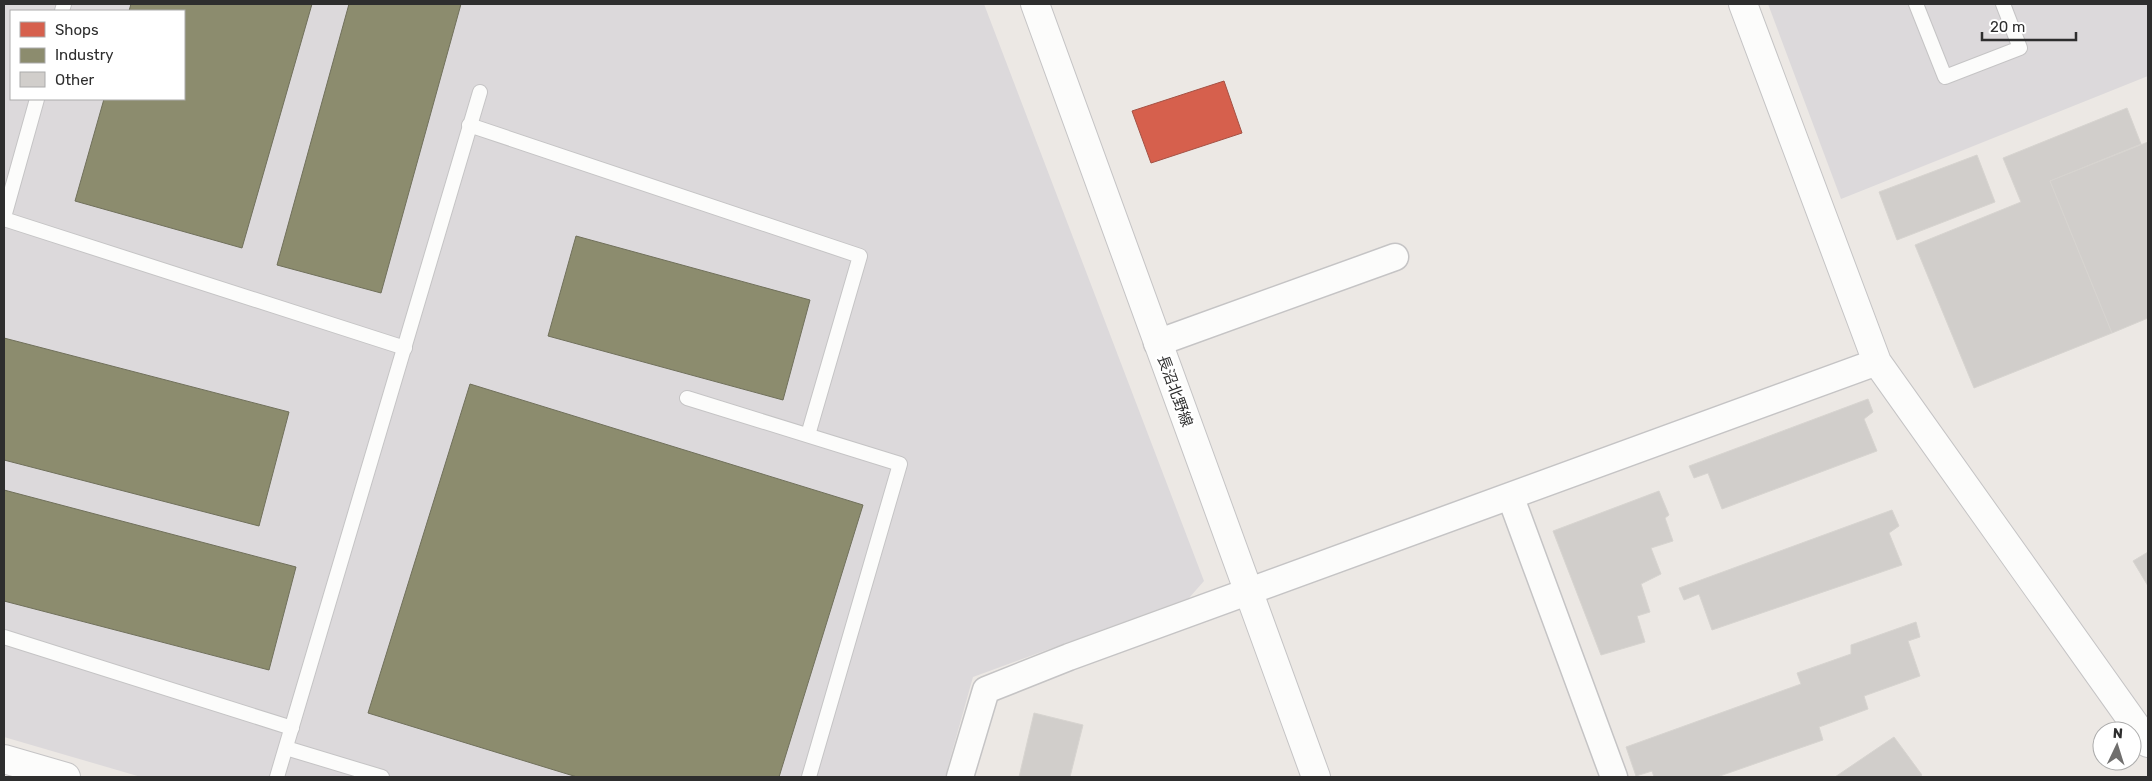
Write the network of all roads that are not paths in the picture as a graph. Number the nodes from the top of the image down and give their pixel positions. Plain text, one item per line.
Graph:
1 (1035, 4) edge
2 (1743, 4) edge
3 (1916, 4) edge
4 (2003, 4) edge
5 (480, 92) dead end
6 (37, 100) edge
7 (469, 125) junction
8 (4, 218) edge
9 (1395, 256) dead end
10 (1157, 343) junction
11 (405, 348) junction
12 (1877, 362) junction
13 (687, 398) dead end
14 (808, 435) junction
15 (1511, 498) junction
16 (1249, 593) junction
17 (4, 637) edge
18 (292, 728) junction
19 (2148, 743) edge
20 (286, 748) junction
21 (4, 759) edge
22 (66, 777) edge
23 (278, 777) edge
24 (382, 777) edge
25 (810, 777) edge
26 (960, 777) edge
27 (1316, 777) edge
28 (1614, 777) edge

1 - 10 street, 長沼北野線
2 - 12 street
3 - 4 lane
5 - 7 lane
6 - 8 lane
7 - 11 lane
7 - 14 lane
8 - 11 lane
9 - 10 street
10 - 16 street, 長沼北野線
11 - 18 lane
12 - 15 street
12 - 19 street
13 - 14 lane
14 - 25 lane
15 - 16 street
15 - 28 street
16 - 26 street
16 - 27 street, 長沼北野線
17 - 18 lane
18 - 20 lane
20 - 23 lane
20 - 24 lane
21 - 22 street

